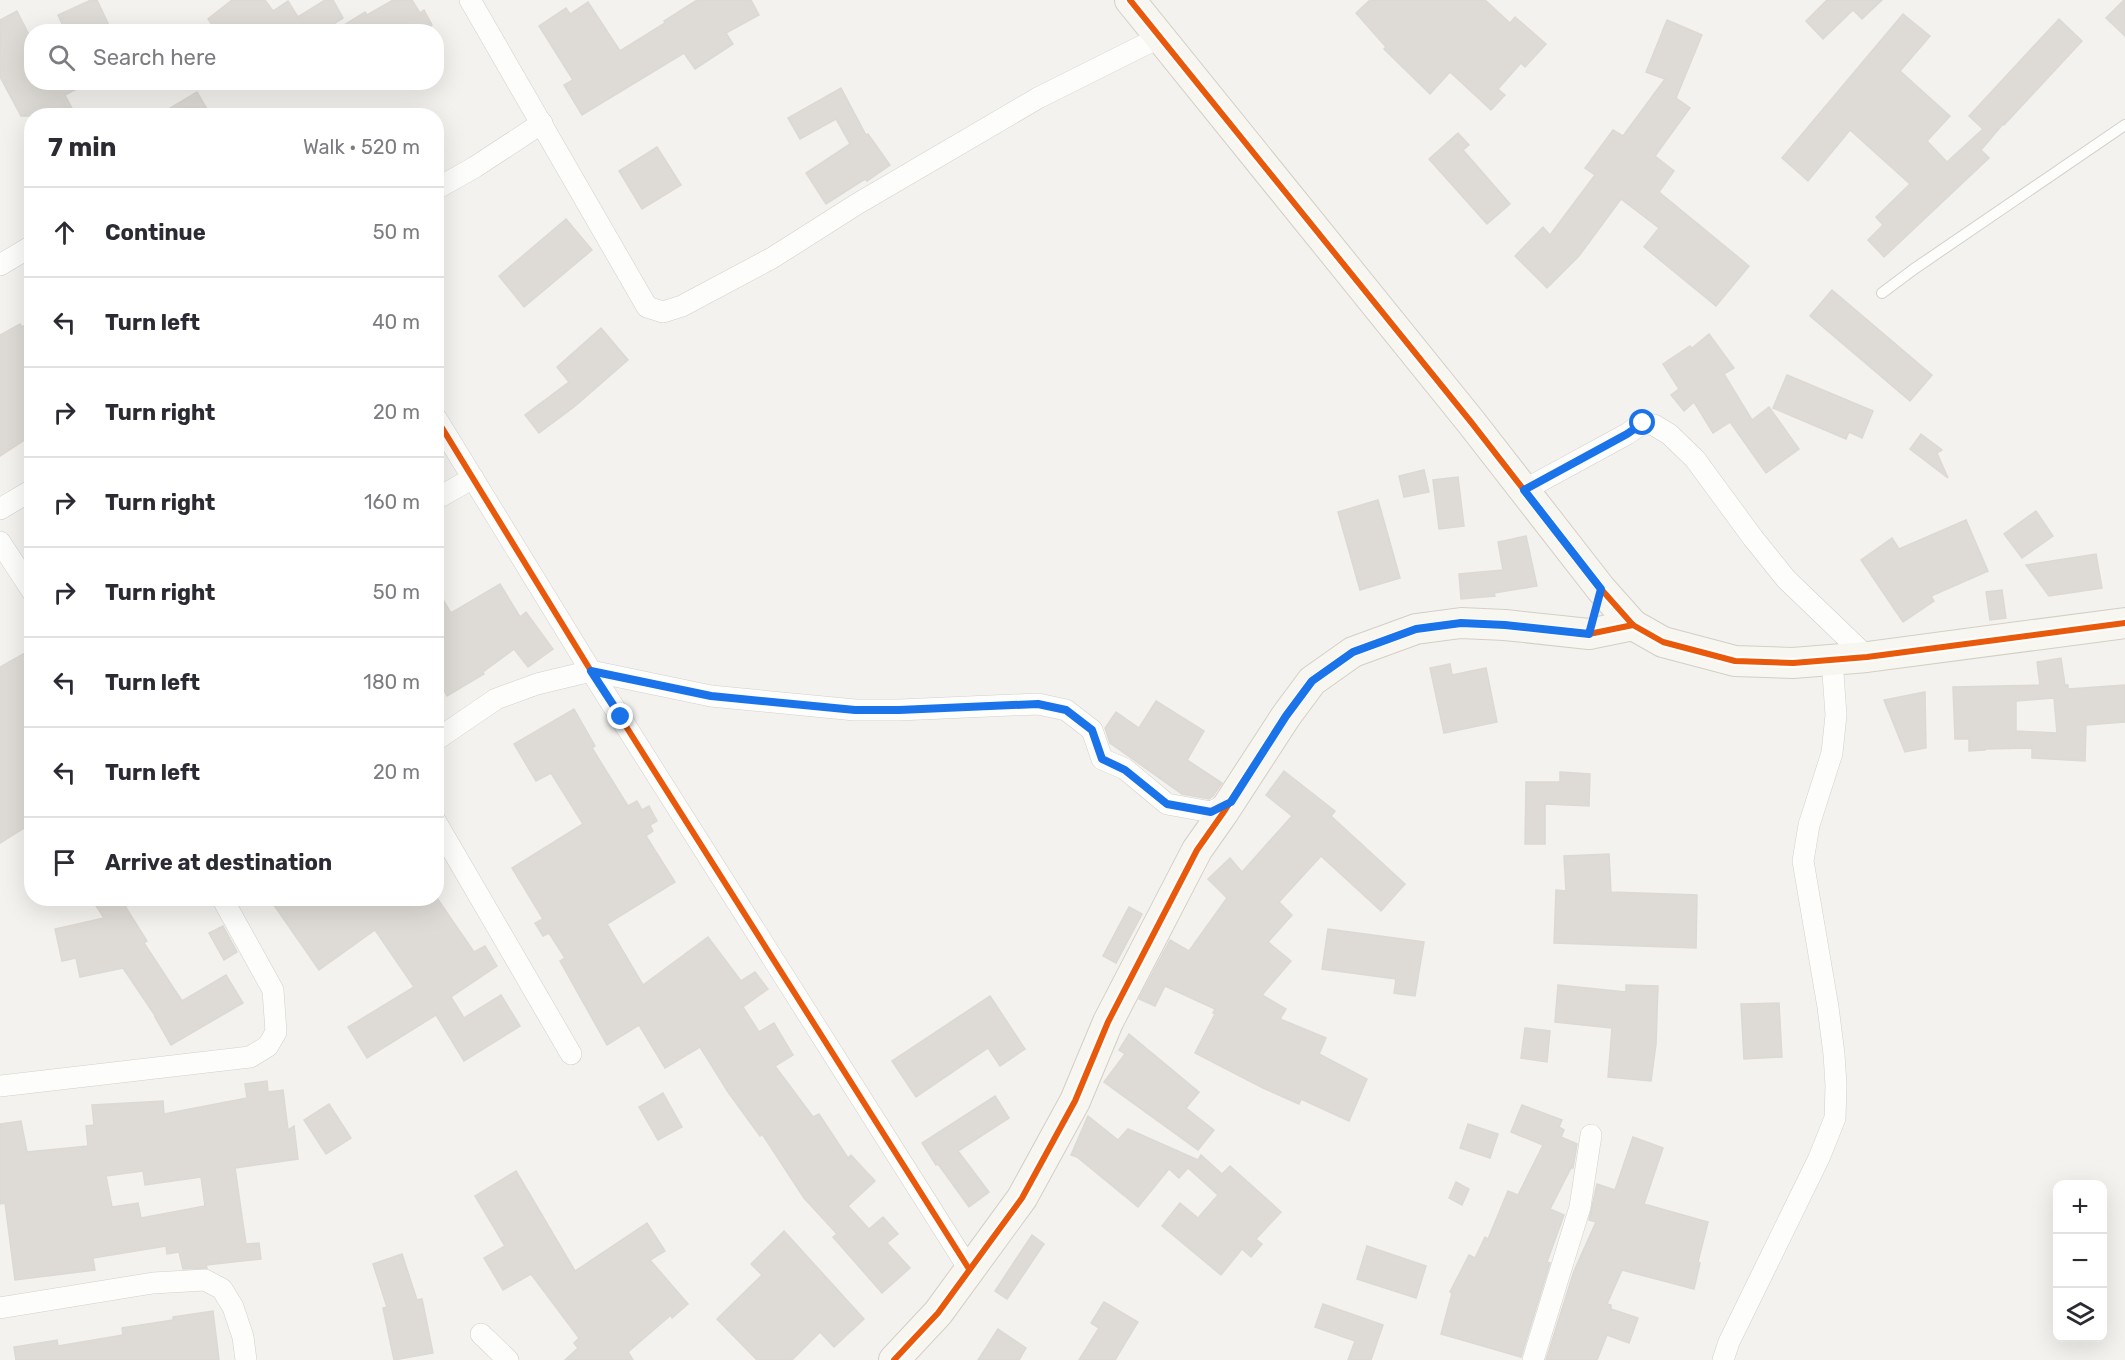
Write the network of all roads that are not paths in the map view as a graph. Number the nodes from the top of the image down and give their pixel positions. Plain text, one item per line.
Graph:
1 (470, 0) edge
2 (1130, 0) edge
3 (1160, 37) junction
4 (543, 123) junction
5 (2125, 125) edge
6 (444, 185) edge
7 (24, 251) edge
8 (0, 265) edge
9 (1882, 293) dead end
10 (444, 431) edge
11 (473, 478) junction
12 (1524, 490) junction
13 (24, 494) edge
14 (444, 494) edge
15 (0, 509) edge
16 (0, 542) edge
17 (24, 579) edge
18 (1601, 589) junction
19 (2125, 623) edge
20 (1633, 625) junction
21 (1589, 634) junction
22 (1867, 657) junction
23 (1832, 660) junction
24 (591, 671) junction
25 (444, 735) edge
26 (1231, 802) junction
27 (444, 836) edge
28 (226, 906) edge
29 (571, 1054) dead end
30 (0, 1086) edge
31 (1590, 1135) dead end
32 (969, 1269) junction
33 (0, 1308) edge
34 (481, 1334) dead end
35 (246, 1360) edge
36 (508, 1360) edge
37 (894, 1360) edge
38 (1533, 1360) edge
39 (1723, 1360) edge

1 - 4 street
2 - 3 street
3 - 4 street
3 - 12 street
4 - 6 street
5 - 9 lane
7 - 8 street
10 - 11 street
11 - 14 street
11 - 24 street
12 - 18 street
12 - 22 street
13 - 15 street
16 - 17 street
18 - 20 street
18 - 21 street
19 - 22 street
20 - 21 street
20 - 23 street
21 - 26 street
22 - 23 street
23 - 39 street
24 - 25 street
24 - 26 street
24 - 32 street
26 - 32 street
27 - 29 street
28 - 30 street
31 - 38 street
32 - 37 street
33 - 35 street
34 - 36 street

